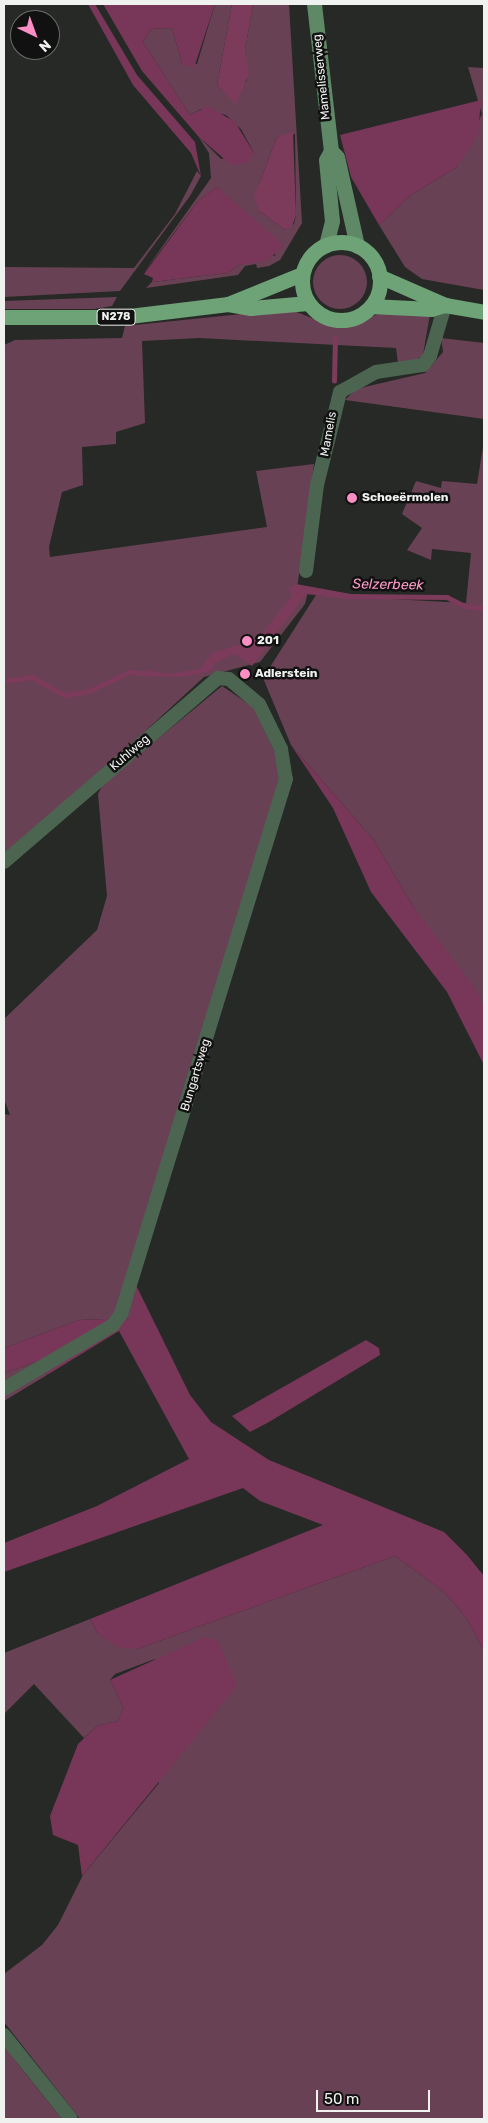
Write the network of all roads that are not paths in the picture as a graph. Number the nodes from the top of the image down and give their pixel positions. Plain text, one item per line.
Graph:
1 (314, 4) edge
2 (331, 151) junction
3 (326, 245) junction
4 (357, 246) junction
5 (302, 274) junction
6 (380, 276) junction
7 (308, 303) junction
8 (228, 304) junction
9 (445, 305) junction
10 (371, 306) junction
11 (484, 312) edge
12 (4, 317) edge
13 (306, 571) dead end
14 (259, 704) joint
15 (4, 862) edge
16 (4, 1389) edge
17 (4, 2035) edge
18 (71, 2119) edge

1 - 2 street, Mamelisserweg
2 - 3 street, Mamelisserweg
2 - 4 street, Mamelisserweg
3 - 4 main road
3 - 5 main road
4 - 6 main road
5 - 7 main road
5 - 8 main road, N278
6 - 9 main road
6 - 10 main road
7 - 8 main road, N278
7 - 10 main road
8 - 12 main road, N278
9 - 10 main road
9 - 11 main road
9 - 13 street, Mamelis
14 - 15 street, Kuhlweg
14 - 16 street, Bungartsweg
17 - 18 street

